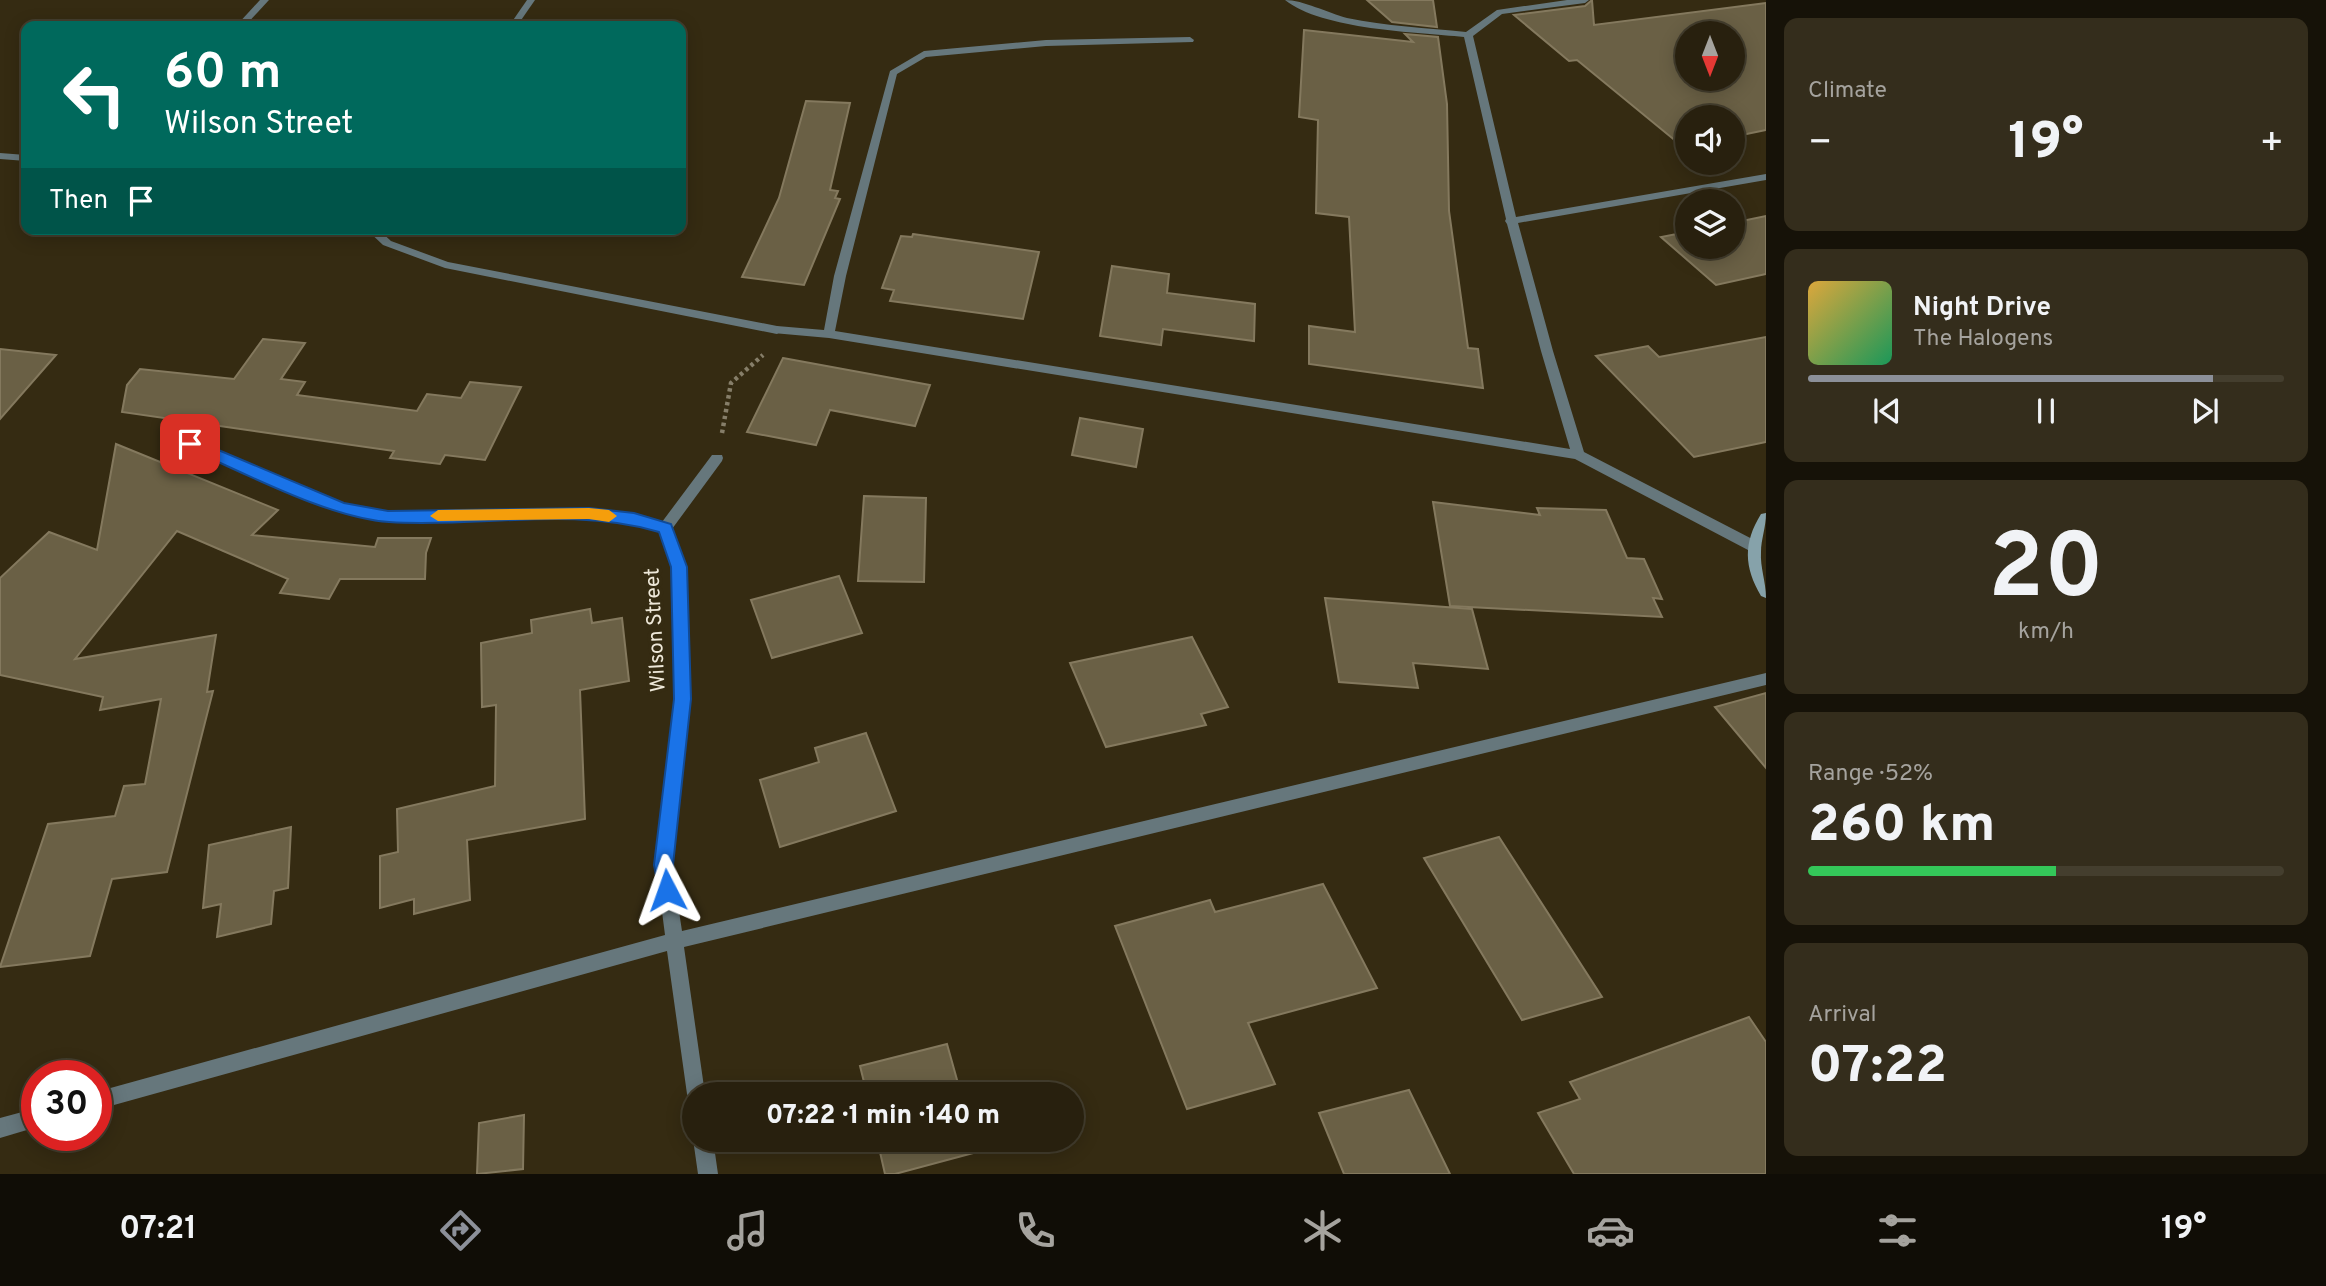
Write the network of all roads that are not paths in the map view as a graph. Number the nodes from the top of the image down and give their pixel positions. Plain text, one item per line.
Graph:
1 (265, 0) edge
2 (531, 0) edge
3 (1289, 0) edge
4 (1585, 0) edge
5 (245, 21) edge
6 (516, 21) edge
7 (1468, 35) junction
8 (1190, 40) dead end
9 (0, 156) edge
10 (21, 158) edge
11 (1766, 177) edge
12 (1510, 221) junction
13 (378, 235) edge
14 (830, 334) junction
15 (190, 444) dead end
16 (1578, 456) junction
17 (717, 458) road end
18 (1766, 518) edge
19 (665, 528) junction
20 (1753, 546) junction
21 (1766, 592) edge
22 (1766, 679) edge
23 (674, 941) junction
24 (694, 1082) edge
25 (112, 1097) edge
26 (21, 1122) edge
27 (0, 1128) edge
28 (705, 1152) edge
29 (708, 1174) edge

1 - 5 street
2 - 6 street
3 - 7 street
4 - 7 street
7 - 12 street
8 - 14 street
9 - 10 street
11 - 12 street
12 - 16 street
13 - 14 street
14 - 16 street
15 - 19 street
16 - 20 street
17 - 19 street
18 - 20 street
19 - 23 street, Wilson Street
20 - 21 street
22 - 23 street
23 - 24 street, Wilson Street
23 - 25 street
26 - 27 street
28 - 29 street

